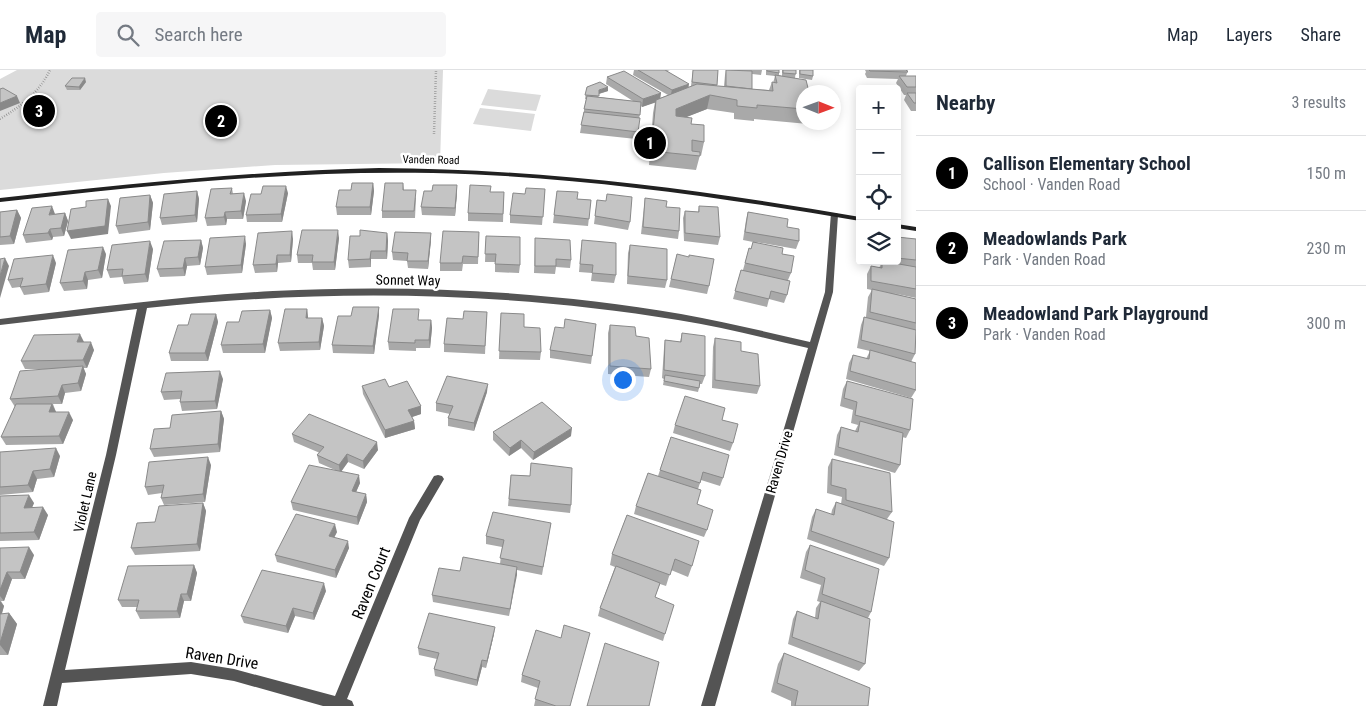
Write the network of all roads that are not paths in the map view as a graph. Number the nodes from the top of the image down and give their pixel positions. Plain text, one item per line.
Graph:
1 (0, 200) edge
2 (834, 215) junction
3 (856, 218) edge
4 (901, 227) edge
5 (916, 230) edge
6 (143, 304) junction
7 (0, 322) edge
8 (813, 346) junction
9 (438, 479) dead end
10 (58, 676) junction
11 (343, 705) edge
12 (50, 706) edge
13 (708, 706) edge

1 - 2 street, Vanden Road
2 - 3 street, Vanden Road
2 - 8 street, Raven Drive
4 - 5 street
6 - 7 street, Sonnet Way
6 - 8 street, Sonnet Way
6 - 10 street, Violet Lane
8 - 13 street, Raven Drive
9 - 11 street, Raven Court
10 - 11 street, Raven Drive
10 - 12 street, Violet Lane

